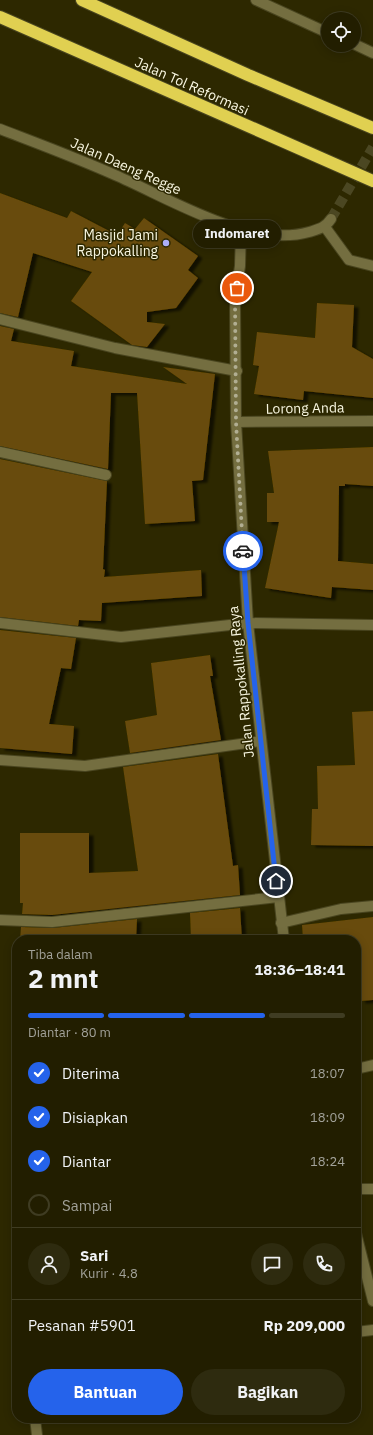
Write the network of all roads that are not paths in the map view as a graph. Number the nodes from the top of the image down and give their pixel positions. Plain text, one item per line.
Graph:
1 (82, 0) edge
2 (256, 0) edge
3 (0, 17) edge
4 (321, 30) edge
5 (361, 47) edge
6 (373, 53) edge
7 (373, 128) edge
8 (0, 129) edge
9 (373, 181) edge
10 (240, 229) junction
11 (373, 266) edge
12 (0, 318) edge
13 (237, 371) junction
14 (373, 421) edge
15 (236, 422) junction
16 (0, 452) edge
17 (106, 475) dead end
18 (0, 623) edge
19 (248, 623) junction
20 (373, 626) edge
21 (261, 741) junction
22 (0, 760) edge
23 (278, 896) junction
24 (373, 906) edge
25 (0, 920) edge
26 (281, 923) junction
27 (283, 935) edge
28 (373, 1065) edge
29 (361, 1068) edge
30 (373, 1189) edge
31 (361, 1190) edge
32 (361, 1254) edge
33 (373, 1301) edge
34 (373, 1330) edge
35 (361, 1331) edge
36 (35, 1423) edge
37 (36, 1435) edge

1 - 7 highway
2 - 4 street
3 - 9 highway, Jalan Tol Reformasi
5 - 6 street
8 - 10 street, Jalan Daeng Regge
10 - 11 street, Jalan Daeng Regge
10 - 13 street, Jalan Rappokalling Raya
12 - 13 street
13 - 15 street, Jalan Rappokalling Raya
14 - 15 street, Lorong Anda
15 - 19 street, Jalan Rappokalling Raya
16 - 17 street
18 - 19 street
19 - 20 street
19 - 21 street, Jalan Rappokalling Raya
21 - 22 street
21 - 23 street, Jalan Rappokalling Raya
23 - 25 street
23 - 26 street, Jalan Rappokalling Raya
24 - 26 street
26 - 27 street, Jalan Rappokalling Raya
28 - 29 street
30 - 31 street
32 - 33 street
34 - 35 street
36 - 37 street

